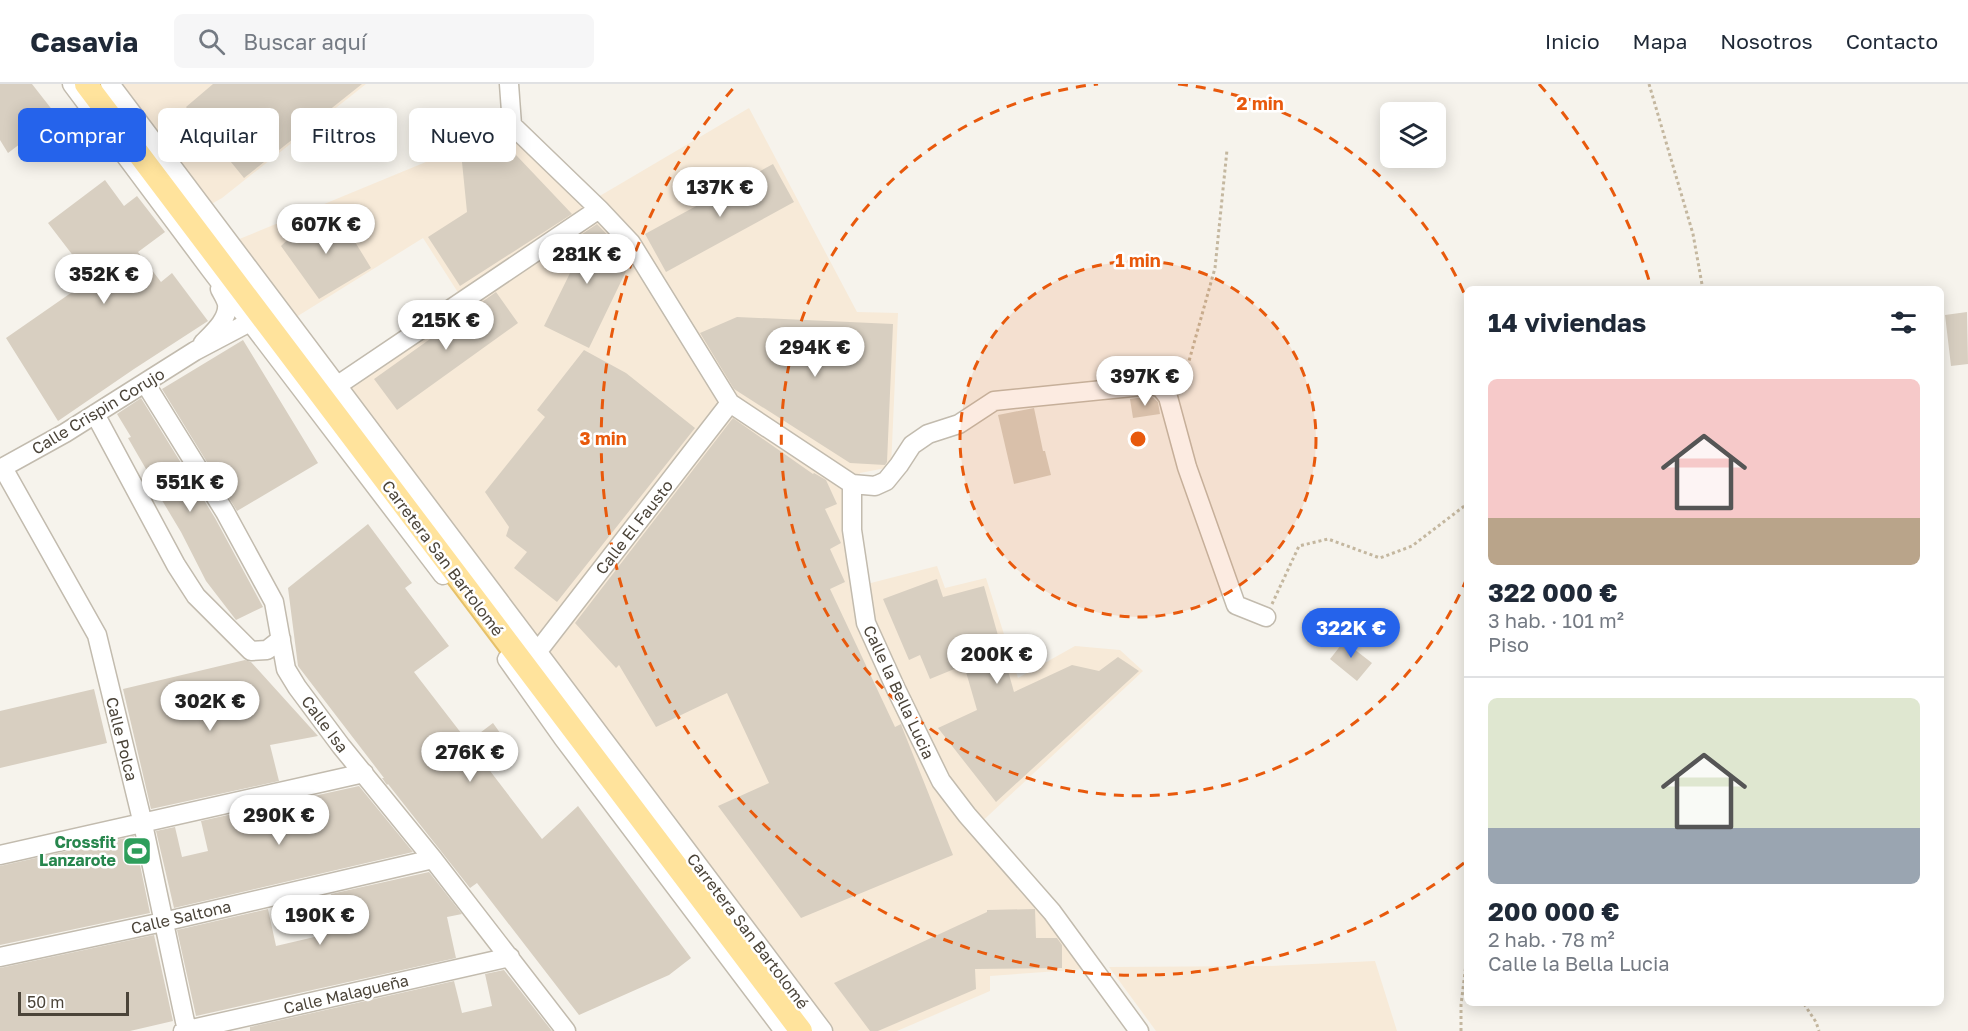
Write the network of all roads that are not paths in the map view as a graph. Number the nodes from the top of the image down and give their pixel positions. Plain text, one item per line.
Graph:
1 (72, 84) edge
2 (86, 84) edge
3 (96, 84) edge
4 (110, 84) edge
5 (509, 84) edge
6 (599, 209) junction
7 (210, 269) junction
8 (250, 322) junction
9 (195, 351) junction
10 (145, 383) junction
11 (338, 385) junction
12 (730, 403) junction
13 (95, 414) junction
14 (1, 469) edge
15 (852, 484) junction
16 (427, 537) junction
17 (1266, 616) road end
18 (489, 634) junction
19 (281, 639) junction
20 (538, 651) junction
21 (554, 706) junction
22 (364, 773) junction
23 (143, 824) junction
24 (0, 855) edge
25 (433, 859) junction
26 (163, 922) junction
27 (0, 957) edge
28 (510, 957) junction
29 (186, 1031) edge
30 (566, 1031) edge
31 (784, 1031) edge
32 (801, 1031) edge
33 (809, 1031) edge
34 (823, 1031) edge
35 (1139, 1031) edge

1 - 7 street, Carretera San Bartolomé
2 - 16 main road, Carretera San Bartolomé
3 - 33 main road, Carretera San Bartolomé
4 - 11 street, Carretera San Bartolomé
5 - 6 street
6 - 11 street
6 - 12 street
7 - 8 street, Carretera San Bartolomé
7 - 9 street, Calle Crispin Corujo
8 - 9 street, Calle Crispin Corujo
8 - 18 street, Carretera San Bartolomé
9 - 10 street, Calle Crispin Corujo
10 - 13 street, Calle Crispin Corujo
10 - 19 street, Calle Isa
11 - 20 street, Carretera San Bartolomé
12 - 15 street
12 - 20 street, Calle El Fausto
13 - 14 street, Calle Crispin Corujo
13 - 19 street
14 - 23 street, Calle Polca
15 - 17 street
15 - 35 street, Calle la Bella Lucia
16 - 18 main road
16 - 21 main road, Carretera San Bartolomé
18 - 21 main road
18 - 31 street, Carretera San Bartolomé
19 - 22 street, Calle Isa
20 - 34 street, Carretera San Bartolomé
21 - 32 main road, Carretera San Bartolomé
22 - 23 street
22 - 25 street, Calle Isa
23 - 24 street
23 - 26 street, Calle Polca
25 - 26 street, Calle Saltona
25 - 28 street, Calle Isa
26 - 27 street, Calle Saltona
26 - 29 street, Calle Polca
28 - 29 street, Calle Malagueña
28 - 30 street, Calle Isa

